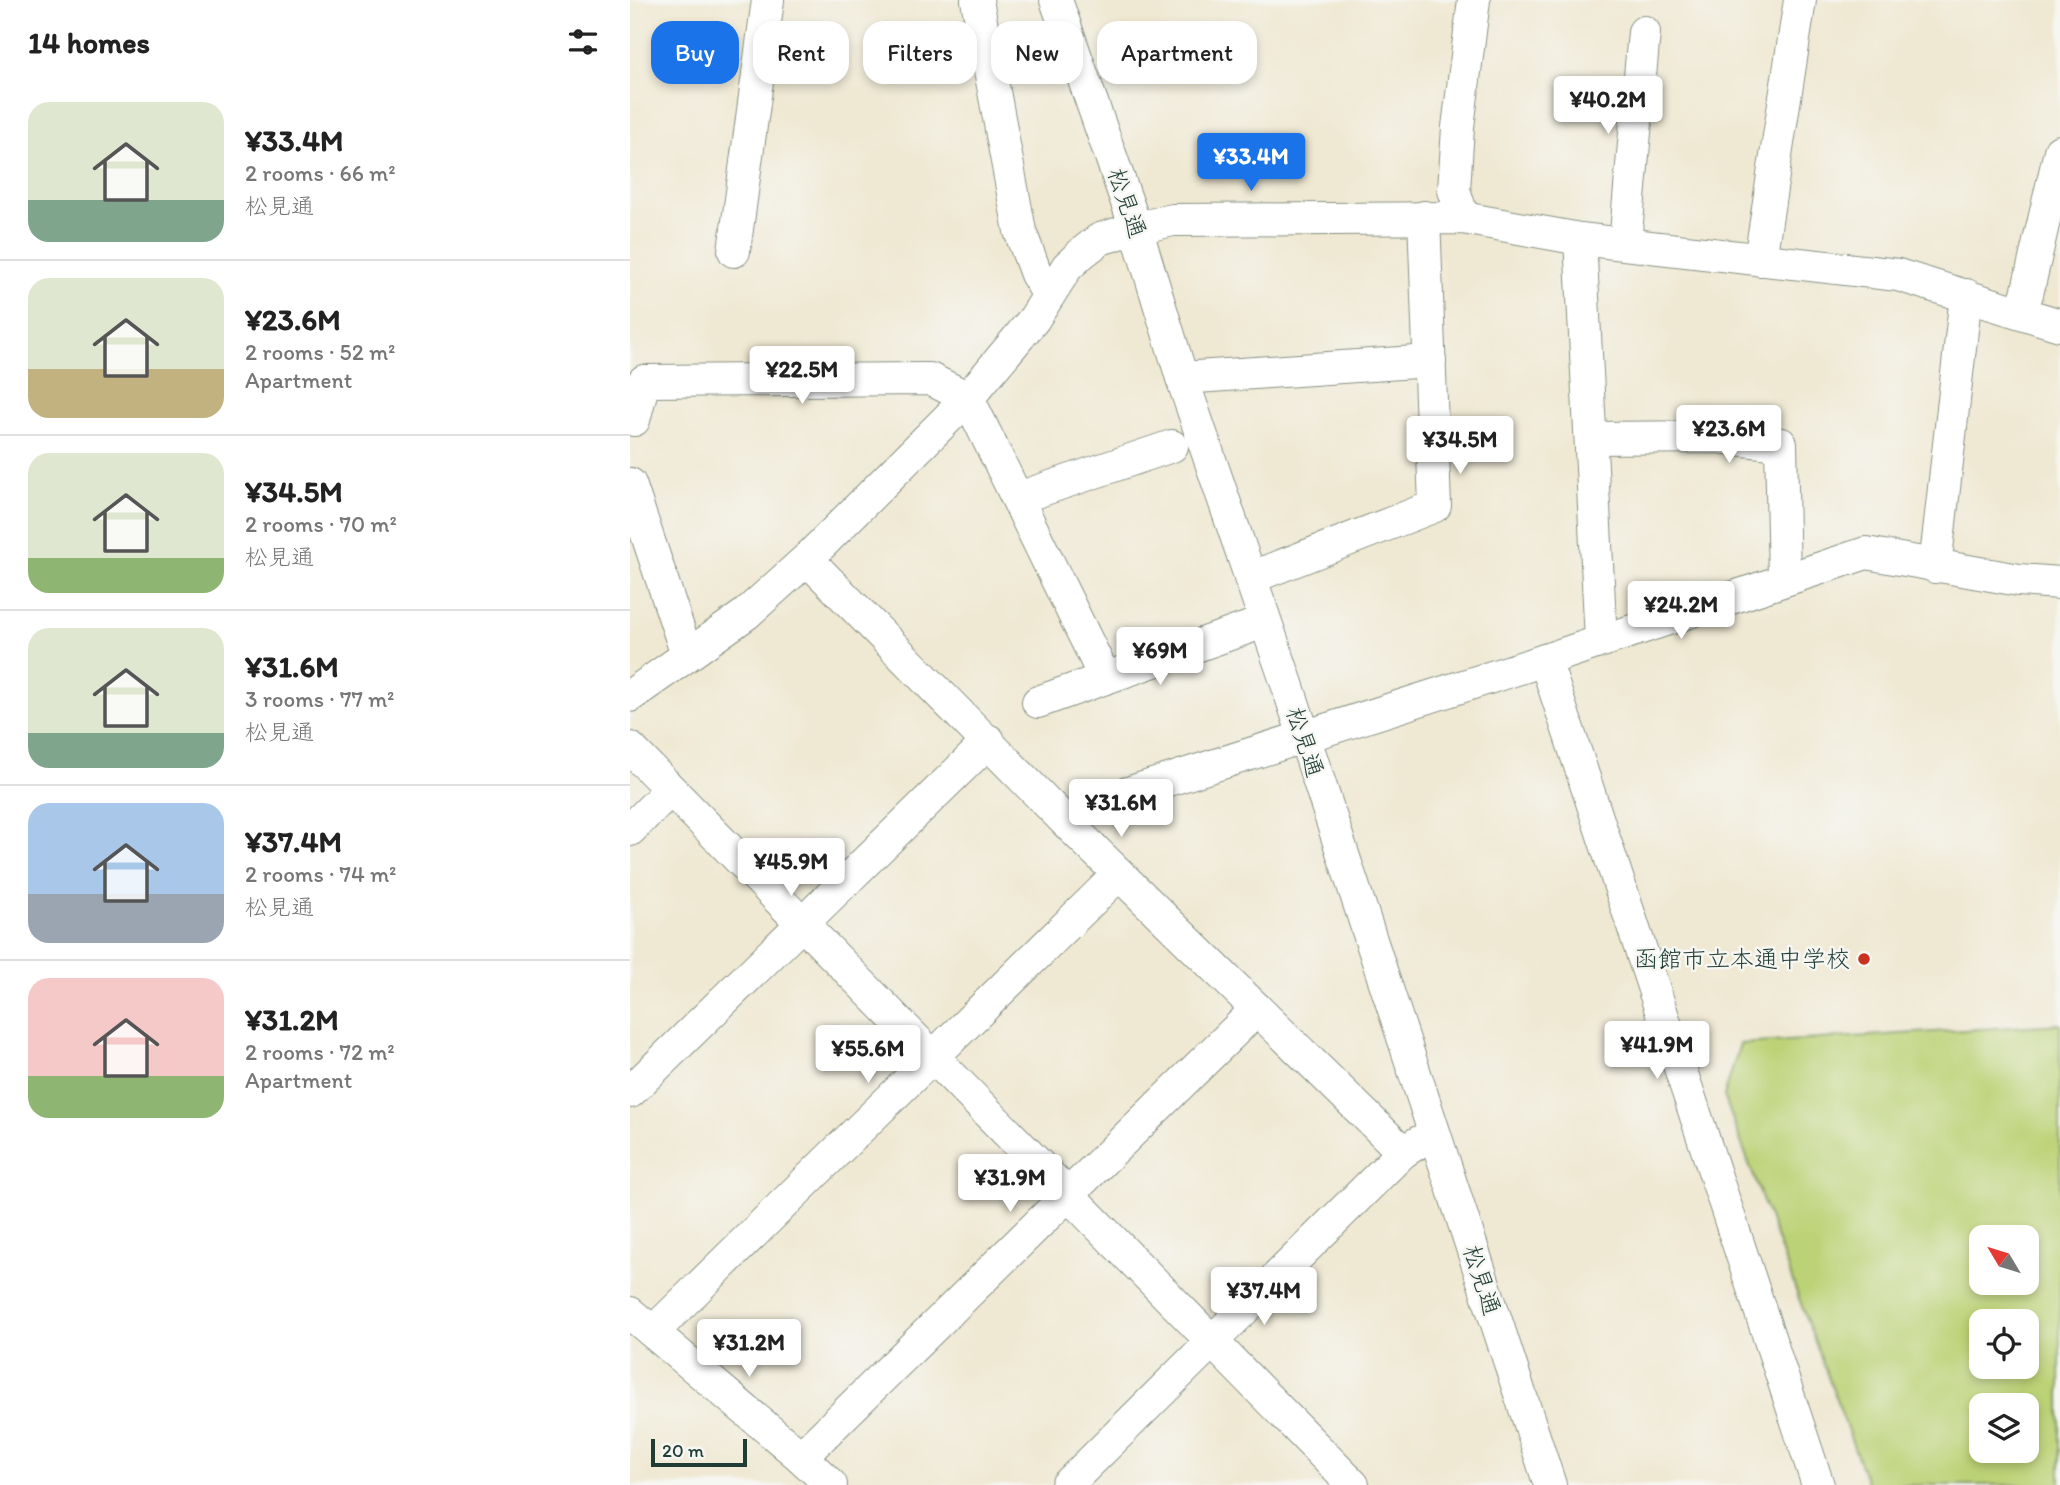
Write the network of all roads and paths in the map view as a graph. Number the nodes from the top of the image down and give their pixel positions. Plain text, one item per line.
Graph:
1 (768, 0) edge
2 (977, 0) edge
3 (1056, 0) edge
4 (1474, 0) edge
5 (1800, 0) edge
6 (1644, 32) dead end
7 (2060, 151) edge
8 (1424, 217) junction
9 (1463, 218) junction
10 (1136, 228) junction
11 (1580, 239) junction
12 (1625, 244) junction
13 (734, 251) dead end
14 (1760, 260) junction
15 (1049, 295) junction
16 (1966, 295) junction
17 (2020, 312) junction
18 (2060, 325) edge
19 (1430, 361) junction
20 (1182, 378) junction
21 (968, 398) junction
22 (634, 420) dead end
23 (1591, 438) junction
24 (1172, 446) dead end
25 (630, 484) edge
26 (1018, 498) junction
27 (807, 559) junction
28 (1935, 567) junction
29 (1250, 578) junction
30 (1784, 579) junction
31 (2060, 583) edge
32 (1264, 622) junction
33 (1601, 640) junction
34 (687, 655) junction
35 (1545, 660) junction
36 (1105, 678) junction
37 (630, 695) edge
38 (1038, 702) dead end
39 (1304, 737) junction
40 (989, 741) junction
41 (630, 748) edge
42 (670, 790) junction
43 (1068, 824) junction
44 (630, 830) edge
45 (1119, 874) junction
46 (802, 924) junction
47 (1257, 1009) junction
48 (933, 1058) junction
49 (630, 1092) edge
50 (1433, 1133) junction
51 (1403, 1152) junction
52 (1068, 1193) junction
53 (637, 1321) edge
54 (1212, 1342) junction
55 (801, 1457) junction
56 (831, 1485) edge
57 (1066, 1485) edge
58 (1353, 1485) edge
59 (1550, 1485) edge
60 (1818, 1485) edge

1 - 13 street
2 - 15 street
3 - 10 street, 松見通
4 - 9 street
5 - 14 street
6 - 12 street
7 - 17 street
8 - 9 street
8 - 10 street
8 - 19 street
9 - 11 street
10 - 15 street
10 - 20 street, 松見通
11 - 12 street
11 - 23 street
12 - 14 street
14 - 16 street
15 - 21 street
16 - 17 street
16 - 28 street
17 - 18 street
19 - 20 street
19 - 29 street
20 - 29 street, 松見通
21 - 22 street
21 - 26 street
21 - 27 street
23 - 30 street
23 - 33 street
24 - 26 street
25 - 34 street
26 - 36 street
27 - 34 street
27 - 40 street
28 - 30 street
28 - 31 street
29 - 32 street, 松見通
30 - 33 street
32 - 36 street
32 - 39 street, 松見通
33 - 35 street
34 - 37 street
35 - 39 street
35 - 60 street
36 - 38 street
39 - 43 street
39 - 50 street, 松見通
40 - 43 street
40 - 46 street
41 - 42 street
42 - 44 street
42 - 46 street
43 - 45 street
45 - 47 street
45 - 48 street
46 - 48 street
46 - 49 street
47 - 51 street
47 - 52 street
48 - 52 street
48 - 53 street
50 - 51 street
50 - 59 street, 松見通
51 - 54 street
52 - 54 street
52 - 55 street
53 - 55 street
54 - 57 street
54 - 58 street
55 - 56 street

